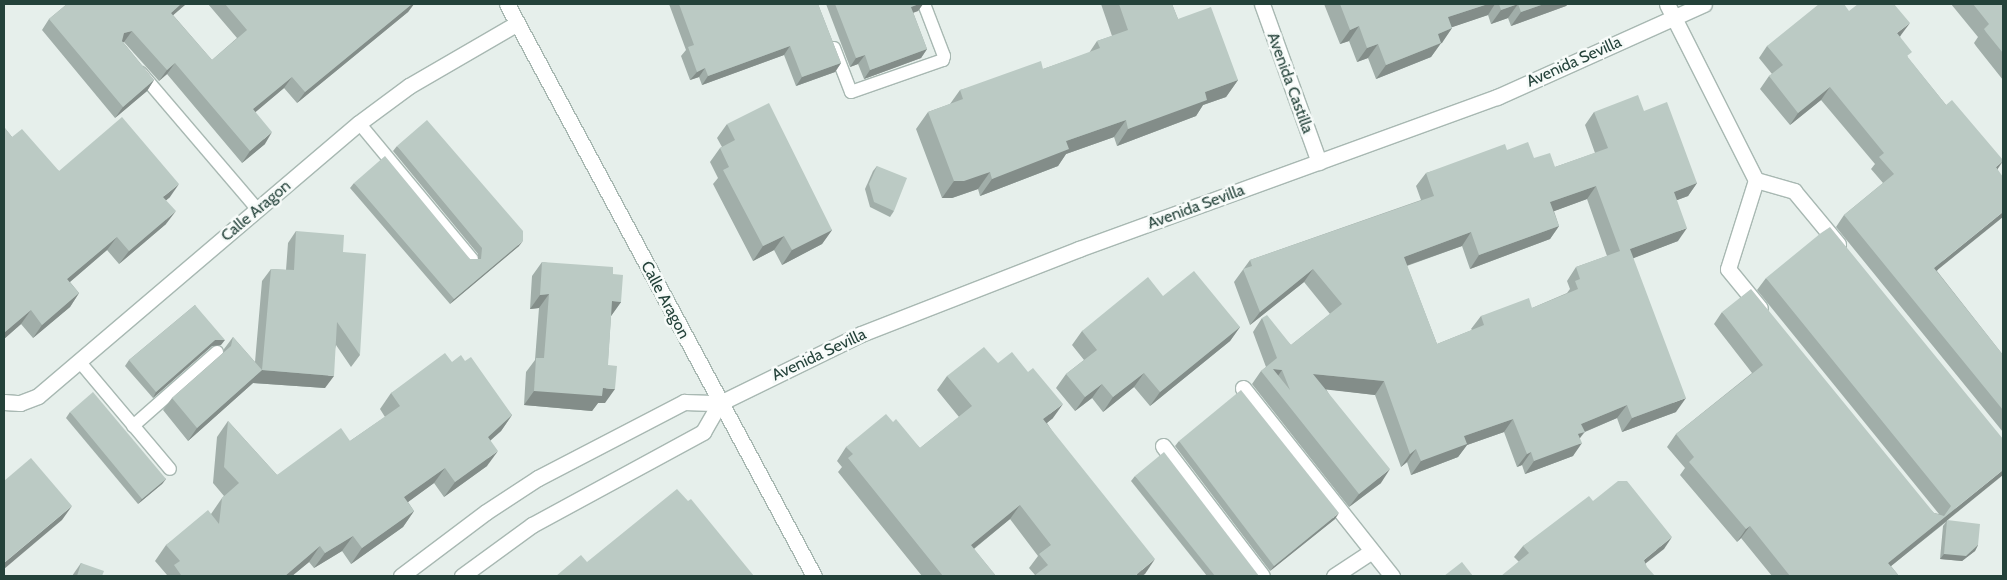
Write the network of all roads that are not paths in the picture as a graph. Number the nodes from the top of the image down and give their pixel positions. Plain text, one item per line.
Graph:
1 (507, 4) edge
2 (924, 4) edge
3 (1262, 4) edge
4 (1667, 4) edge
5 (1704, 4) edge
6 (1674, 18) junction
7 (516, 24) junction
8 (831, 39) edge
9 (135, 66) edge
10 (359, 123) junction
11 (1319, 162) junction
12 (1756, 180) junction
13 (258, 210) junction
14 (472, 259) edge
15 (1849, 259) edge
16 (1772, 322) edge
17 (217, 352) dead end
18 (79, 361) junction
19 (1243, 388) dead end
20 (4, 402) edge
21 (720, 403) junction
22 (133, 426) junction
23 (1163, 446) dead end
24 (170, 469) dead end
25 (1372, 551) junction
26 (401, 576) edge
27 (462, 576) edge
28 (814, 576) edge
29 (1262, 576) edge
30 (1334, 576) edge
31 (1392, 576) edge

1 - 7 street, Calle Aragon
2 - 8 lane
3 - 11 street, Avenida Castilla
4 - 6 street
5 - 6 street, Avenida Sevilla
6 - 11 street, Avenida Sevilla
6 - 12 street
7 - 10 street, Calle Aragon
7 - 21 street, Calle Aragon
9 - 13 lane
10 - 13 street, Calle Aragon
10 - 14 lane
11 - 21 street, Avenida Sevilla
12 - 15 street
12 - 16 street
13 - 18 street, Calle Aragon
17 - 22 lane
18 - 20 street, Calle Aragon
18 - 22 lane
19 - 25 street
21 - 26 street, Avenida Sevilla
21 - 27 street
21 - 28 street, Calle Aragon
22 - 24 lane
23 - 29 street
25 - 30 street
25 - 31 street

